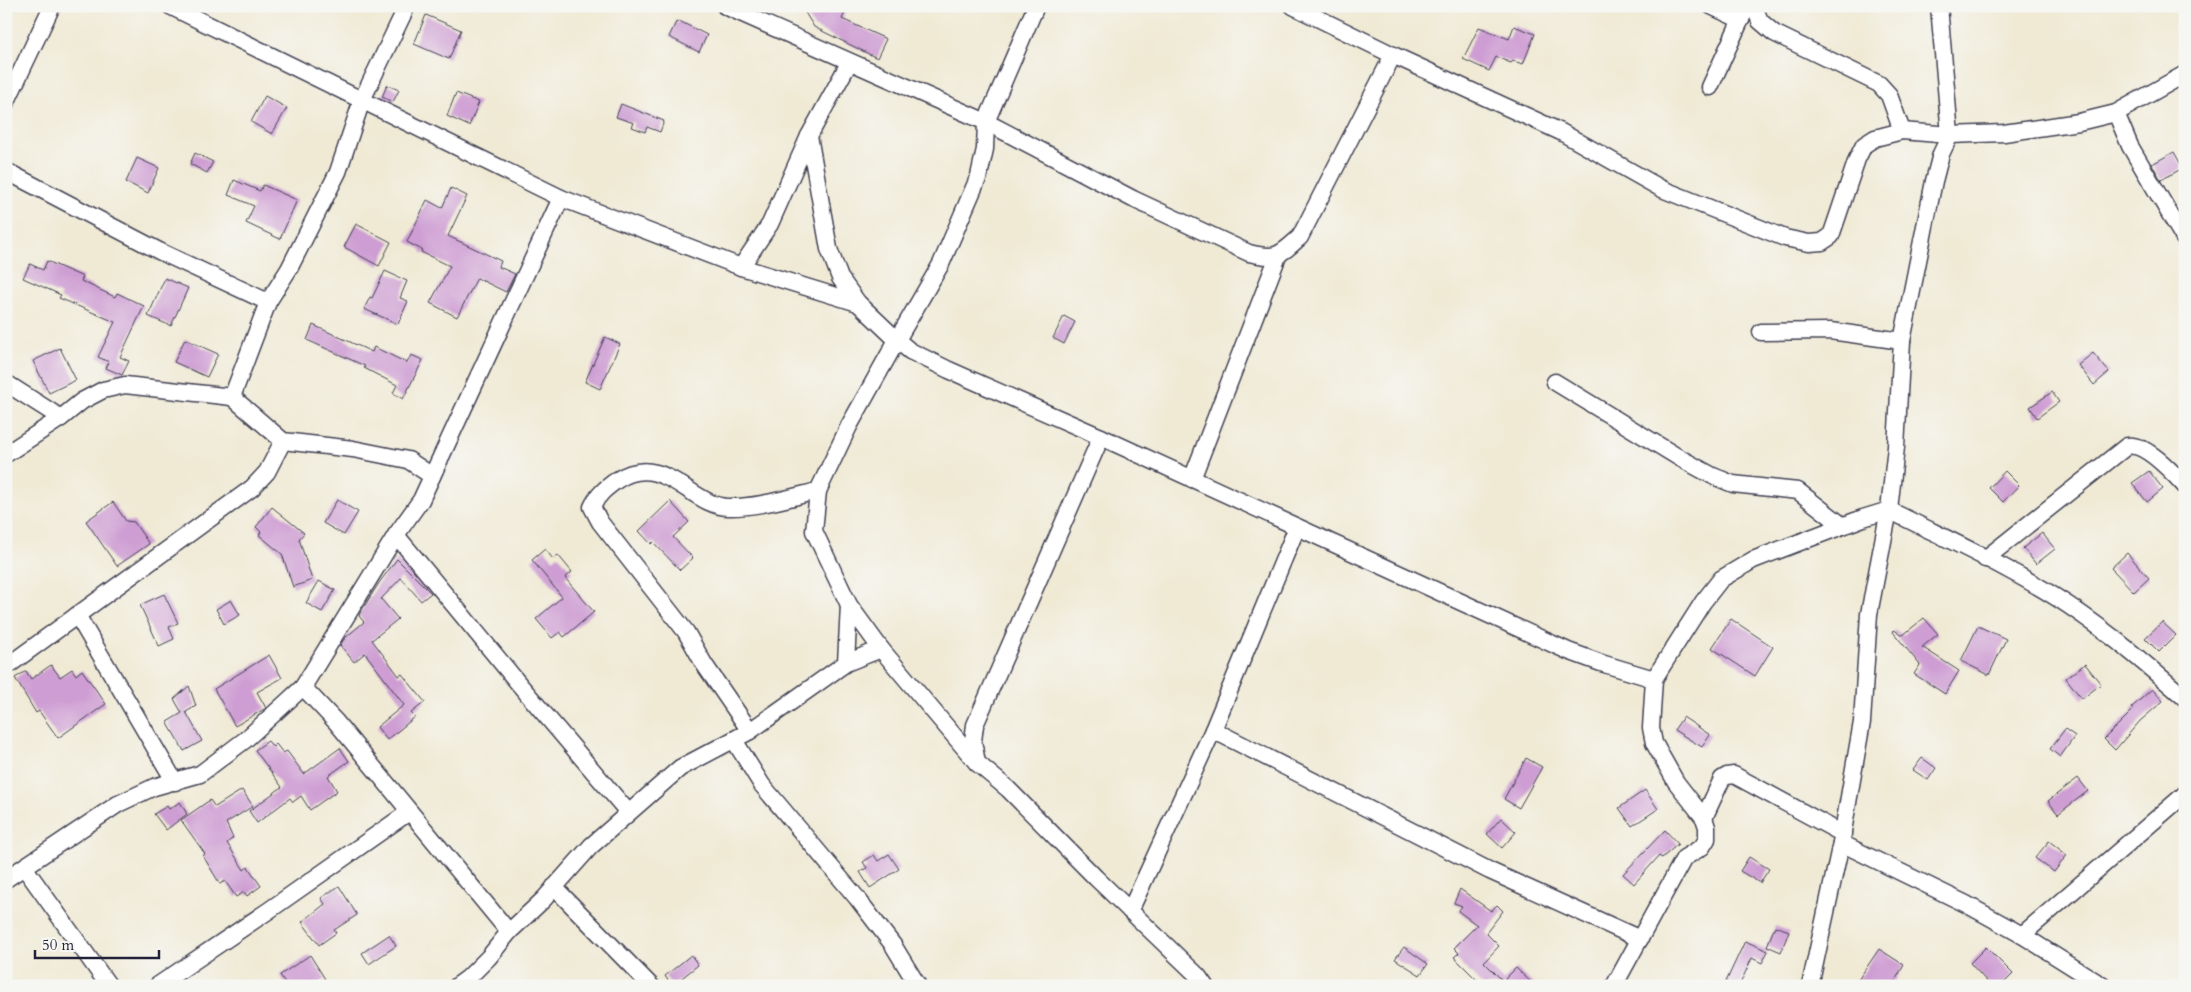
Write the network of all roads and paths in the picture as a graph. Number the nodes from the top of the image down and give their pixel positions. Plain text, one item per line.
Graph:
1 (52, 6) edge
2 (170, 6) edge
3 (407, 6) edge
4 (725, 6) edge
5 (1036, 6) edge
6 (1292, 6) edge
7 (1711, 6) edge
8 (1754, 6) edge
9 (1939, 6) edge
10 (1744, 13) edge
11 (1393, 55) junction
12 (849, 63) junction
13 (2185, 74) edge
14 (1710, 87) dead end
15 (362, 100) junction
16 (6, 103) edge
17 (2116, 113) junction
18 (986, 122) junction
19 (1902, 131) junction
20 (1950, 135) junction
21 (810, 136) junction
22 (6, 172) edge
23 (561, 198) junction
24 (2185, 240) edge
25 (1278, 256) junction
26 (741, 267) junction
27 (268, 302) junction
28 (858, 303) junction
29 (1761, 332) dead end
30 (897, 340) junction
31 (1902, 341) junction
32 (1555, 382) dead end
33 (6, 383) edge
34 (232, 397) junction
35 (61, 418) junction
36 (1101, 437) junction
37 (283, 442) junction
38 (6, 454) edge
39 (432, 476) junction
40 (1192, 479) junction
41 (2185, 486) edge
42 (818, 491) junction
43 (1889, 510) junction
44 (1843, 526) junction
45 (1297, 527) junction
46 (396, 535) junction
47 (1985, 559) junction
48 (849, 605) junction
49 (77, 615) junction
50 (881, 649) junction
51 (846, 663) junction
52 (6, 667) edge
53 (1654, 679) junction
54 (303, 687) junction
55 (2185, 698) edge
56 (974, 725) junction
57 (750, 730) junction
58 (948, 730) junction
59 (1213, 730) junction
60 (734, 740) junction
61 (977, 763) junction
62 (175, 782) junction
63 (2185, 794) edge
64 (409, 812) junction
65 (628, 812) junction
66 (1704, 818) junction
67 (1842, 839) junction
68 (24, 867) junction
69 (6, 880) edge
70 (554, 887) junction
71 (1130, 911) junction
72 (509, 932) junction
73 (2022, 935) junction
74 (1640, 939) junction
75 (109, 986) edge
76 (157, 986) edge
77 (457, 986) edge
78 (651, 986) edge
79 (918, 986) edge
80 (1205, 986) edge
81 (1614, 986) edge
82 (1810, 986) edge
83 (2103, 986) edge

1 - 16 street
2 - 15 street
3 - 15 street
4 - 12 street
5 - 18 street
6 - 11 street
7 - 10 street
8 - 19 street
9 - 20 street
10 - 14 street
11 - 19 street
11 - 25 street
12 - 18 street
12 - 21 street
13 - 17 street
15 - 23 street
15 - 27 street
17 - 20 street
17 - 24 street
18 - 25 street
18 - 30 street
19 - 20 street
20 - 31 street
21 - 26 street
21 - 28 street
22 - 27 street
23 - 26 street
23 - 39 street
25 - 40 street
26 - 28 street
27 - 34 street
28 - 30 street
29 - 31 street
30 - 36 street
30 - 42 street
31 - 43 street
32 - 44 street
33 - 35 street
34 - 35 street
34 - 37 street
35 - 38 street
36 - 40 street
36 - 56 street
37 - 39 street
37 - 49 street
39 - 46 street
40 - 45 street
41 - 47 street
42 - 48 street
42 - 57 street
43 - 44 street
43 - 47 street
43 - 67 street
44 - 53 street
45 - 53 street
45 - 59 street
46 - 54 street
46 - 65 street
47 - 55 street
48 - 50 street
48 - 51 street
49 - 52 street
49 - 62 street
50 - 51 street
50 - 58 street
51 - 57 street
53 - 66 street
54 - 62 street
54 - 64 street
56 - 58 street
56 - 61 street
57 - 60 street
58 - 61 street
59 - 71 street
59 - 74 street
60 - 65 street
60 - 79 street
61 - 71 street
62 - 68 street
63 - 73 street
64 - 72 street
64 - 76 street
65 - 70 street
66 - 67 street
66 - 74 street
67 - 73 street
67 - 82 street
68 - 69 street
68 - 75 street
70 - 72 street
70 - 78 street
71 - 80 street
72 - 77 street
73 - 83 street
74 - 81 street

